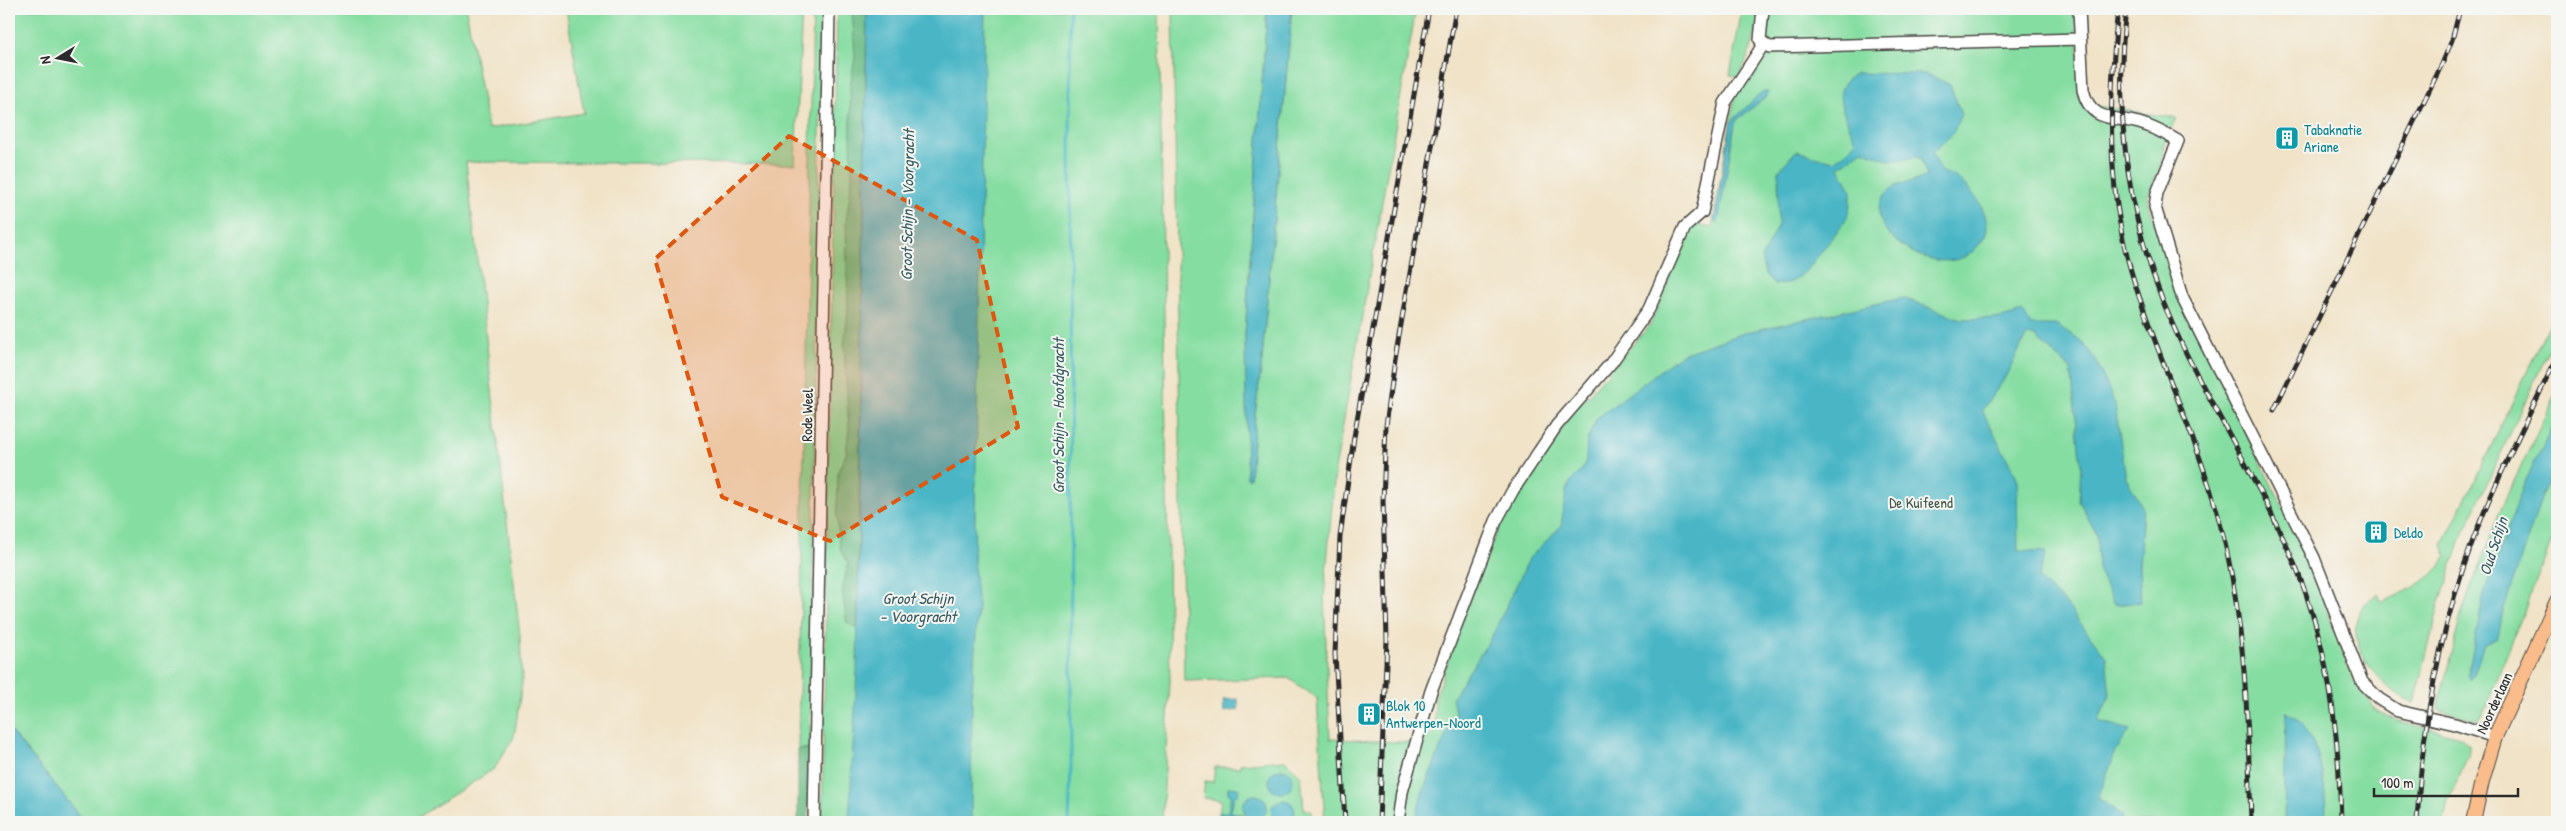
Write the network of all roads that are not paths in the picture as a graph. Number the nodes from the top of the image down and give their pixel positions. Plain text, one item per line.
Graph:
1 (829, 9) edge
2 (1763, 9) edge
3 (2079, 9) edge
4 (2080, 39) junction
5 (1763, 45) junction
6 (2557, 601) edge
7 (2495, 737) junction
8 (814, 822) edge
9 (1398, 822) edge
10 (2473, 822) edge

1 - 8 street, Rode Weel
2 - 5 street
3 - 4 street
4 - 5 street
4 - 7 street
5 - 9 street
6 - 7 main road, Noorderlaan
7 - 10 main road, Noorderlaan

